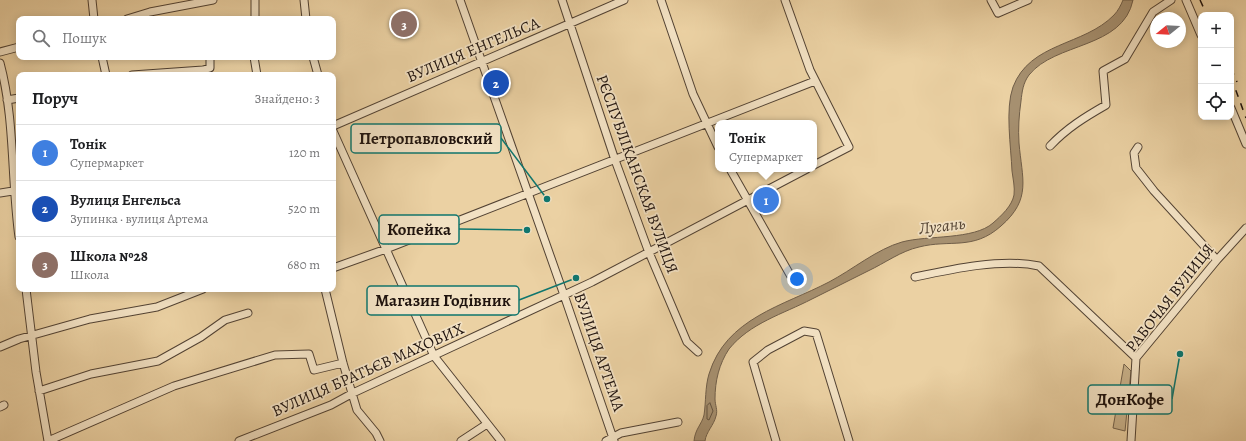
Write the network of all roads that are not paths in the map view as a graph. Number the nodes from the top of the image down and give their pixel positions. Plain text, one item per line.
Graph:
1 (92, 0) edge
2 (212, 0) edge
3 (255, 0) edge
4 (304, 0) edge
5 (460, 0) edge
6 (562, 0) edge
7 (624, 0) edge
8 (661, 0) edge
9 (785, 0) edge
10 (991, 0) edge
11 (1028, 0) edge
12 (1171, 0) edge
13 (1186, 0) edge
14 (94, 16) edge
15 (137, 16) edge
16 (255, 16) edge
17 (306, 16) edge
18 (570, 25) junction
19 (1198, 28) edge
20 (16, 48) edge
21 (0, 52) edge
22 (103, 60) edge
23 (210, 60) edge
24 (254, 60) edge
25 (314, 60) edge
26 (482, 61) junction
27 (0, 63) edge
28 (105, 72) edge
29 (175, 72) edge
30 (256, 72) edge
31 (317, 72) edge
32 (815, 81) junction
33 (16, 98) edge
34 (7, 100) junction
35 (1234, 115) edge
36 (715, 120) edge
37 (716, 120) edge
38 (706, 124) junction
39 (336, 125) edge
40 (336, 138) edge
41 (715, 141) edge
42 (1246, 144) edge
43 (1050, 146) dead end
44 (1138, 147) dead end
45 (614, 160) junction
46 (817, 163) edge
47 (732, 172) edge
48 (801, 172) edge
49 (16, 191) edge
50 (528, 192) junction
51 (0, 193) edge
52 (747, 201) junction
53 (1246, 228) edge
54 (386, 249) junction
55 (649, 253) junction
56 (1216, 260) junction
57 (336, 267) edge
58 (915, 277) dead end
59 (793, 280) dead end
60 (26, 292) edge
61 (195, 292) edge
62 (326, 292) edge
63 (564, 295) junction
64 (248, 313) dead end
65 (33, 337) junction
66 (0, 347) edge
67 (698, 352) dead end
68 (434, 356) junction
69 (1136, 358) junction
70 (343, 363) junction
71 (39, 391) junction
72 (353, 393) junction
73 (678, 422) dead end
74 (487, 424) junction
75 (614, 439) edge
76 (48, 441) edge
77 (239, 441) edge
78 (380, 441) edge
79 (461, 441) edge
80 (501, 441) edge
81 (606, 441) edge
82 (776, 441) edge
83 (848, 441) edge
84 (1131, 441) edge

1 - 14 street
2 - 15 street
3 - 16 street
4 - 17 street
5 - 26 street, ВУЛИЦЯ АРТЕМА
6 - 18 street, РЄСПУБЛІКАНСКАЯ ВУЛИЦЯ
7 - 18 street, ВУЛИЦЯ ЕНГЕЛЬСА
8 - 38 street
9 - 32 street
10 - 11 street
12 - 43 street
13 - 19 street
18 - 26 street, ВУЛИЦЯ ЕНГЕЛЬСА
18 - 45 street, РЄСПУБЛІКАНСКАЯ ВУЛИЦЯ
20 - 21 street
22 - 28 street
23 - 29 street
24 - 30 street
25 - 31 street
26 - 39 street, ВУЛИЦЯ ЕНГЕЛЬСА
26 - 50 street, ВУЛИЦЯ АРТЕМА
27 - 34 street
32 - 37 street
32 - 46 street
33 - 34 street
34 - 49 street
35 - 42 street
36 - 38 street
38 - 41 street
38 - 45 street
40 - 54 street
44 - 56 street
45 - 50 street
45 - 55 street, РЄСПУБЛІКАНСКАЯ ВУЛИЦЯ
47 - 52 street
48 - 52 street, ВУЛИЦЯ БРАТЬЄВ МАХОВИХ
49 - 51 street
50 - 54 street
50 - 63 street, ВУЛИЦЯ АРТЕМА
52 - 55 street, ВУЛИЦЯ БРАТЬЄВ МАХОВИХ
52 - 59 street
53 - 56 street, РАБОЧАЯ ВУЛИЦЯ
54 - 57 street
54 - 68 street
55 - 63 street, ВУЛИЦЯ БРАТЬЄВ МАХОВИХ
55 - 67 street, РЄСПУБЛІКАНСКАЯ ВУЛИЦЯ
56 - 69 street, РАБОЧАЯ ВУЛИЦЯ
58 - 69 street
60 - 65 street
61 - 65 street
62 - 70 street
63 - 68 street, ВУЛИЦЯ БРАТЬЄВ МАХОВИХ
63 - 75 street, ВУЛИЦЯ АРТЕМА
64 - 71 street
65 - 66 street
65 - 71 street
68 - 72 street, ВУЛИЦЯ БРАТЬЄВ МАХОВИХ
68 - 74 street
69 - 84 street, РАБОЧАЯ ВУЛИЦЯ
70 - 72 street
70 - 76 street
71 - 76 street
72 - 77 street, ВУЛИЦЯ БРАТЬЄВ МАХОВИХ
72 - 78 street
73 - 75 street
74 - 79 street
74 - 80 street
75 - 81 street
82 - 83 street

